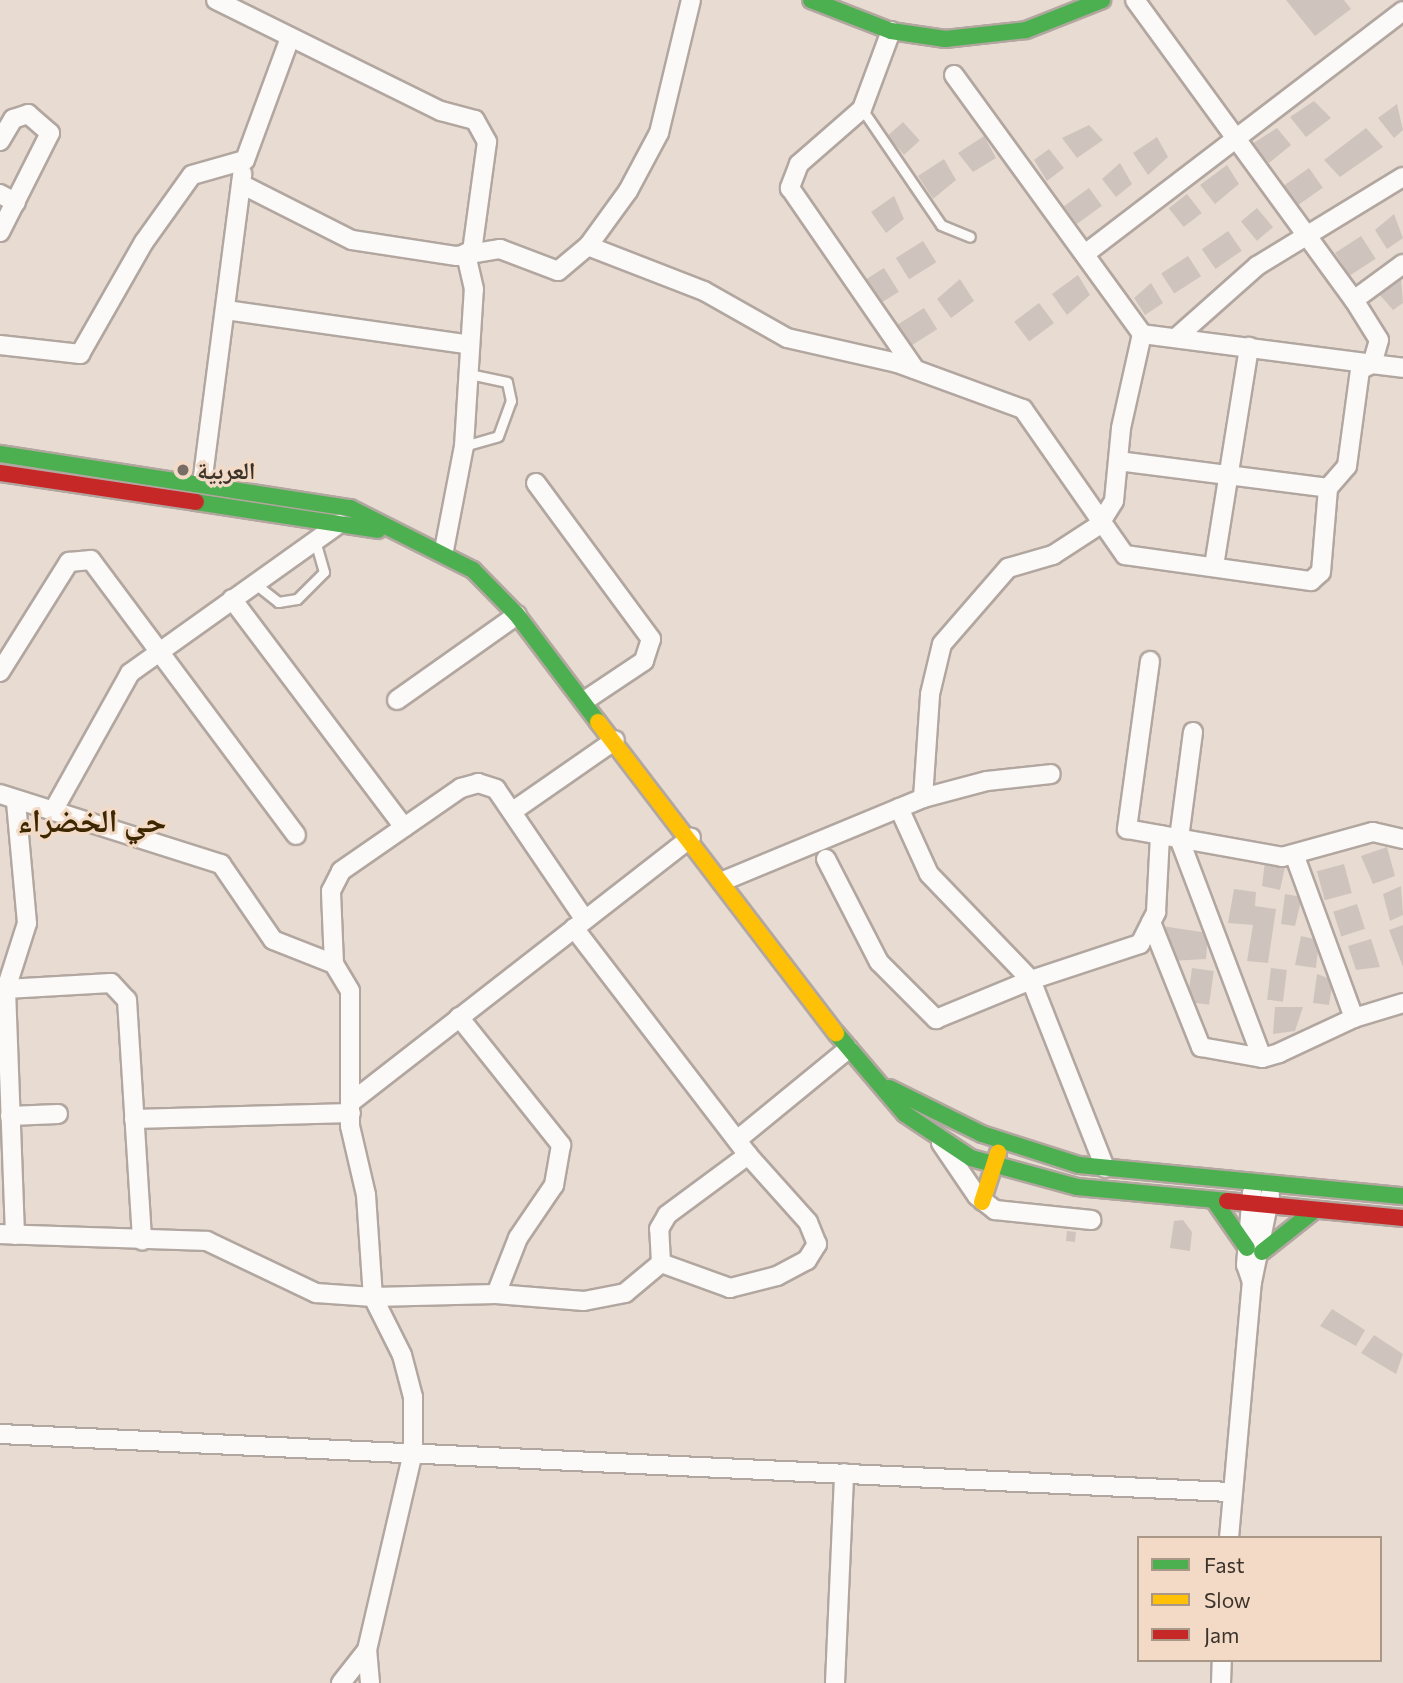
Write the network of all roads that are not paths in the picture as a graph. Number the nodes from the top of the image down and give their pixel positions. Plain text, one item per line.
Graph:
1 (216, 0) edge
2 (691, 0) edge
3 (811, 0) edge
4 (1102, 0) edge
5 (1135, 0) edge
6 (1403, 11) edge
7 (891, 32) junction
8 (290, 38) junction
9 (954, 75) dead end
10 (862, 109) junction
11 (1239, 139) junction
12 (0, 141) edge
13 (244, 160) junction
14 (1403, 177) edge
15 (241, 184) junction
16 (0, 194) edge
17 (16, 203) junction
18 (0, 232) edge
19 (970, 237) dead end
20 (1307, 237) junction
21 (588, 246) junction
22 (469, 252) junction
23 (1085, 254) junction
24 (1403, 264) edge
25 (1354, 300) junction
26 (226, 310) junction
27 (1142, 334) junction
28 (1177, 337) junction
29 (467, 344) junction
30 (0, 345) edge
31 (1250, 347) junction
32 (1372, 364) junction
33 (1403, 368) edge
34 (915, 369) junction
35 (467, 374) junction
36 (464, 446) junction
37 (0, 454) edge
38 (1118, 461) junction
39 (0, 473) edge
40 (1228, 475) junction
41 (536, 483) dead end
42 (202, 484) junction
43 (1328, 488) junction
44 (339, 524) junction
45 (1099, 525) junction
46 (403, 534) junction
47 (315, 541) junction
48 (444, 550) junction
49 (1214, 566) junction
50 (254, 583) junction
51 (232, 599) junction
52 (517, 615) junction
53 (155, 653) junction
54 (1150, 661) dead end
55 (0, 672) edge
56 (397, 700) dead end
57 (584, 701) junction
58 (1193, 732) dead end
59 (615, 740) junction
60 (1051, 774) dead end
61 (8, 798) edge
62 (923, 798) junction
63 (899, 808) junction
64 (53, 811) junction
65 (513, 811) junction
66 (404, 827) junction
67 (296, 835) dead end
68 (1160, 835) junction
69 (691, 838) junction
70 (1179, 838) junction
71 (1403, 839) edge
72 (1295, 857) junction
73 (826, 859) dead end
74 (723, 881) junction
75 (1151, 922) junction
76 (580, 924) junction
77 (334, 964) junction
78 (1031, 980) junction
79 (6, 989) junction
80 (1403, 1003) edge
81 (459, 1017) junction
82 (1354, 1018) junction
83 (848, 1049) junction
84 (1262, 1058) junction
85 (889, 1088) junction
86 (350, 1108) junction
87 (58, 1114) dead end
88 (10, 1116) junction
89 (134, 1119) junction
90 (737, 1140) junction
91 (939, 1140) junction
92 (1003, 1142) junction
93 (748, 1155) junction
94 (992, 1165) junction
95 (1105, 1168) junction
96 (1262, 1184) junction
97 (1403, 1196) edge
98 (982, 1202) junction
99 (1215, 1202) junction
100 (1260, 1206) junction
101 (1314, 1211) junction
102 (1403, 1217) edge
103 (1091, 1220) dead end
104 (7, 1234) edge
105 (142, 1241) junction
106 (1254, 1250) junction
107 (662, 1263) junction
108 (496, 1294) junction
109 (373, 1297) junction
110 (0, 1434) edge
111 (413, 1452) junction
112 (844, 1473) junction
113 (1232, 1492) junction
114 (1229, 1536) edge
115 (367, 1650) junction
116 (1222, 1662) edge
117 (341, 1683) edge
118 (370, 1683) edge
119 (835, 1683) edge
120 (1221, 1683) edge

1 - 8 street
2 - 21 street
3 - 7 street
4 - 7 street
5 - 11 street
6 - 11 street
7 - 10 street
8 - 13 street
8 - 22 street
9 - 23 street
10 - 19 lane
10 - 34 street
11 - 20 street
11 - 23 street
12 - 17 street
13 - 15 street
13 - 30 street
14 - 20 street
15 - 22 street
15 - 26 street
16 - 17 street
17 - 18 street
20 - 25 street
20 - 28 street
21 - 22 street
21 - 34 street
22 - 29 street
23 - 27 street
24 - 25 street
25 - 32 street
26 - 29 street
26 - 42 street
27 - 28 street
27 - 38 street
28 - 31 street
29 - 35 street
31 - 32 street
31 - 40 street
32 - 33 street
32 - 43 street
34 - 45 street
35 - 36 street
35 - 36 lane
36 - 48 street
37 - 42 street
38 - 40 street
38 - 45 street
39 - 44 street
40 - 43 street
40 - 49 street
41 - 57 street
42 - 46 street
43 - 49 street
44 - 46 street
44 - 47 street
45 - 49 street
45 - 62 street
46 - 48 street
47 - 50 street
47 - 50 lane
48 - 52 street
50 - 51 street
51 - 53 street
51 - 66 street
52 - 56 street
52 - 57 street
53 - 55 street
53 - 64 street
53 - 67 street
54 - 68 street
57 - 59 street
58 - 70 street
59 - 65 street
59 - 69 street
60 - 62 street
61 - 64 street
61 - 79 street
62 - 63 street
63 - 74 street
63 - 78 street
64 - 77 street
65 - 66 street
65 - 76 street
66 - 77 street
68 - 70 street
68 - 75 street
69 - 74 street
69 - 76 street
70 - 72 street
70 - 84 street
71 - 72 street
72 - 82 street
73 - 78 street
74 - 83 street
75 - 78 street
75 - 84 street
76 - 81 street
76 - 90 street
77 - 86 street
78 - 95 street
79 - 88 street
79 - 89 street
80 - 82 street
81 - 86 street
81 - 108 street
82 - 84 street
83 - 85 street
83 - 90 street
85 - 91 street
85 - 92 street
86 - 89 street
86 - 109 street
87 - 88 street
88 - 104 street
89 - 105 street
90 - 93 street
91 - 94 street
91 - 98 street
92 - 94 street
92 - 95 street
93 - 107 street
93 - 107 street
94 - 98 street
94 - 99 street
95 - 96 street
96 - 97 street
96 - 100 street
98 - 103 street
99 - 100 street
99 - 106 street
100 - 101 street
100 - 106 street
101 - 102 street
101 - 106 street
104 - 105 street
105 - 109 street
106 - 113 street
107 - 108 street
108 - 109 street
109 - 111 street
110 - 111 street
111 - 112 street
111 - 115 street
112 - 113 street
112 - 119 street
113 - 114 street
115 - 117 street
115 - 118 street
116 - 120 street

